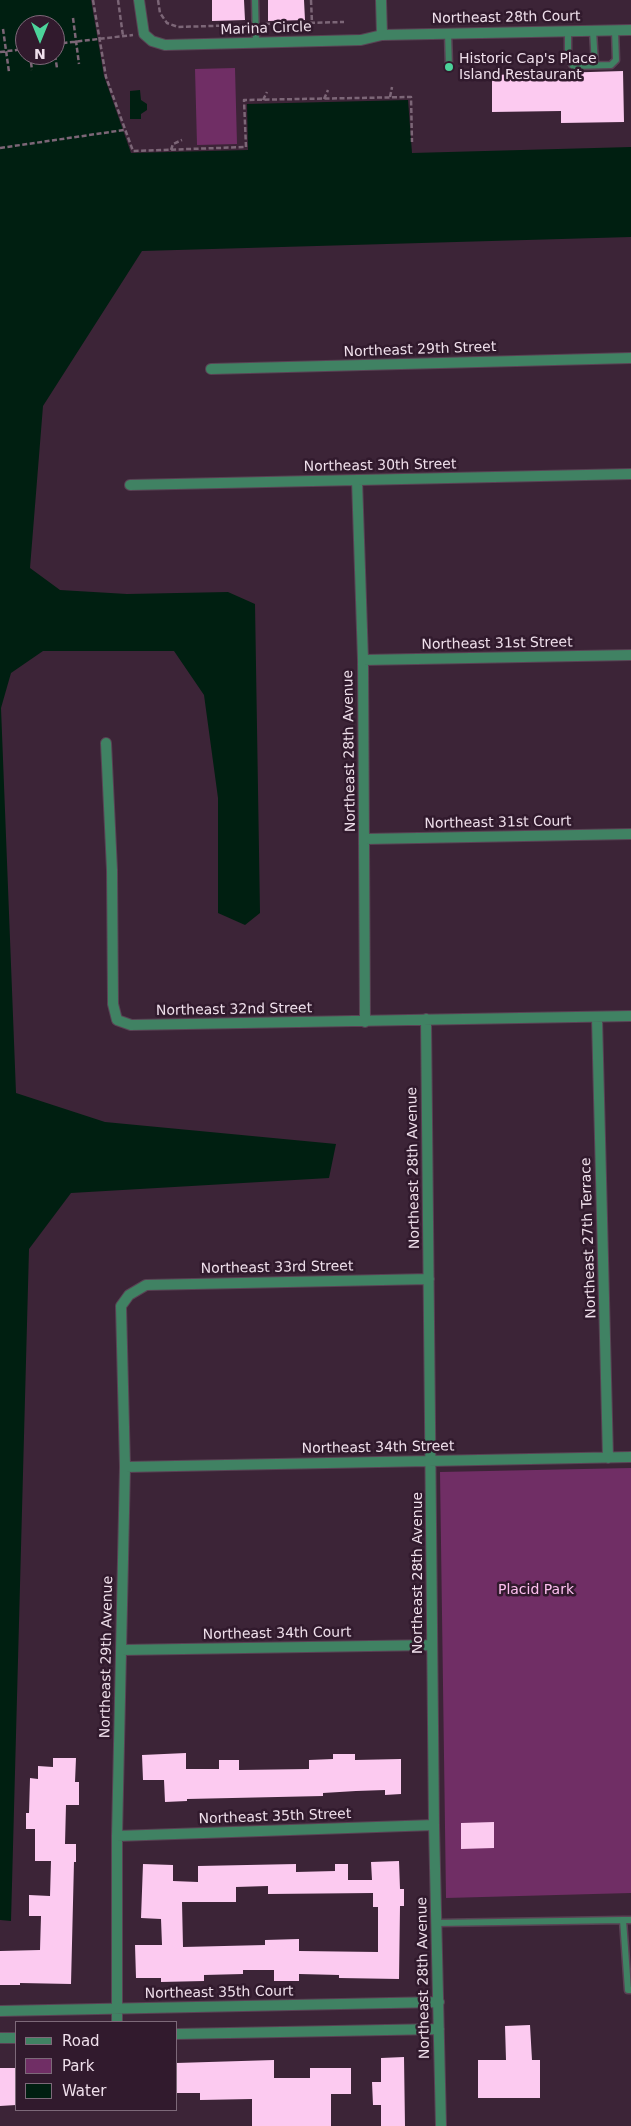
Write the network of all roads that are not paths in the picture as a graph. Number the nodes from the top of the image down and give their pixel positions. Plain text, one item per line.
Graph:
1 (139, 0) edge
2 (255, 0) edge
3 (381, 0) edge
4 (615, 30) junction
5 (631, 30) edge
6 (568, 31) junction
7 (593, 31) junction
8 (448, 33) junction
9 (382, 34) junction
10 (256, 43) junction
11 (595, 65) junction
12 (449, 67) dead end
13 (631, 358) edge
14 (211, 369) dead end
15 (631, 474) edge
16 (357, 480) junction
17 (130, 485) dead end
18 (631, 655) edge
19 (363, 660) junction
20 (106, 743) dead end
21 (631, 834) edge
22 (365, 839) junction
23 (631, 1016) edge
24 (597, 1018) junction
25 (426, 1019) junction
26 (365, 1022) junction
27 (429, 1279) junction
28 (129, 1295) joint
29 (631, 1457) edge
30 (608, 1458) junction
31 (432, 1461) junction
32 (125, 1467) junction
33 (432, 1645) junction
34 (121, 1650) junction
35 (434, 1825) junction
36 (117, 1836) junction
37 (623, 1920) junction
38 (631, 1920) edge
39 (437, 1923) junction
40 (628, 1954) edge
41 (631, 1990) edge
42 (439, 2002) junction
43 (117, 2008) junction
44 (0, 2011) edge
45 (117, 2021) edge
46 (439, 2029) junction
47 (178, 2034) edge
48 (0, 2038) edge
49 (15, 2038) edge
50 (441, 2126) edge

1 - 10 street, Marina Circle
2 - 10 lane
3 - 9 street
4 - 5 street, Northeast 28th Court
4 - 7 street, Northeast 28th Court
4 - 11 lane
6 - 7 street, Northeast 28th Court
6 - 8 street, Northeast 28th Court
6 - 11 lane
7 - 11 lane
8 - 9 street, Northeast 28th Court
8 - 12 lane
9 - 10 street, Marina Circle
13 - 14 street, Northeast 29th Street
15 - 16 street, Northeast 30th Street
16 - 17 street, Northeast 30th Street
16 - 19 street, Northeast 28th Avenue
18 - 19 street, Northeast 31st Street
19 - 22 street, Northeast 28th Avenue
20 - 26 street, Northeast 32nd Street
21 - 22 street, Northeast 31st Court
22 - 26 street, Northeast 28th Avenue
23 - 24 street, Northeast 32nd Street
24 - 25 street, Northeast 32nd Street
24 - 30 street, Northeast 27th Terrace
25 - 26 street, Northeast 32nd Street
25 - 27 street, Northeast 28th Avenue
27 - 28 street, Northeast 33rd Street
27 - 31 street, Northeast 28th Avenue
28 - 32 street, Northeast 29th Avenue
29 - 30 street, Northeast 34th Street
30 - 31 street, Northeast 34th Street
31 - 32 street, Northeast 34th Street
31 - 33 street, Northeast 28th Avenue
32 - 34 street, Northeast 29th Avenue
33 - 34 street, Northeast 34th Court
33 - 35 street, Northeast 28th Avenue
34 - 36 street, Northeast 29th Avenue
35 - 36 street, Northeast 35th Street
35 - 39 street, Northeast 28th Avenue
36 - 43 street, Northeast 29th Avenue
37 - 38 lane
37 - 39 lane
37 - 40 lane
39 - 42 street, Northeast 28th Avenue
40 - 41 lane
42 - 43 street, Northeast 35th Court
42 - 46 street, Northeast 28th Avenue
43 - 44 street, Northeast 35th Court
43 - 45 street, Northeast 29th Avenue
46 - 47 street
46 - 50 street, Northeast 28th Avenue
48 - 49 street

